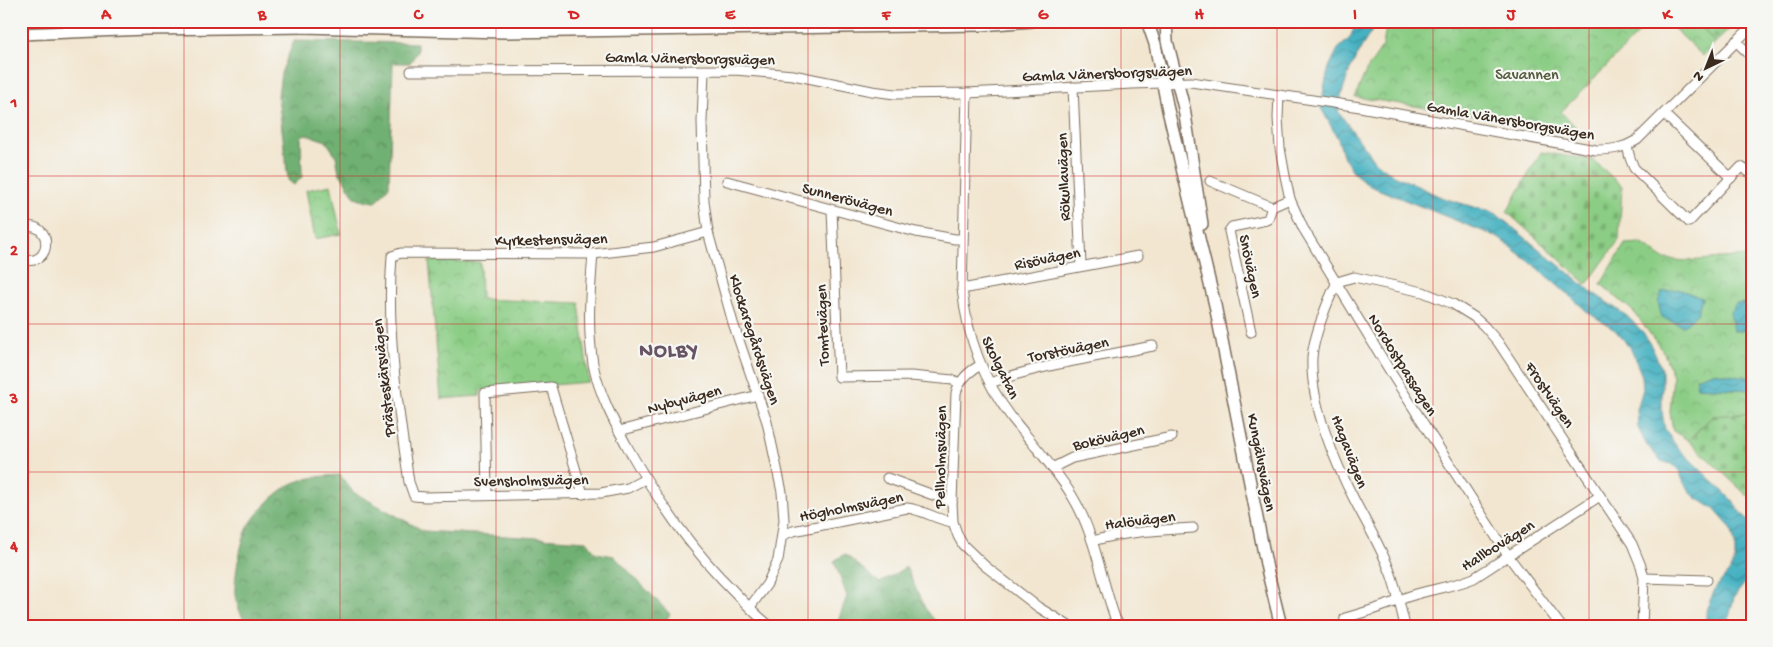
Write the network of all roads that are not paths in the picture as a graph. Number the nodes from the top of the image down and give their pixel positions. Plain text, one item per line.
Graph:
1 (612, 21) edge
2 (1032, 21) edge
3 (1147, 21) edge
4 (1166, 21) edge
5 (904, 24) edge
6 (1752, 26) edge
7 (302, 28) junction
8 (21, 34) edge
9 (1736, 41) junction
10 (1752, 57) edge
11 (411, 71) dead end
12 (704, 71) junction
13 (1178, 82) junction
14 (1162, 83) junction
15 (1074, 87) junction
16 (966, 93) junction
17 (1279, 95) junction
18 (1664, 114) junction
19 (1628, 146) junction
20 (1752, 174) edge
21 (1731, 178) junction
22 (726, 181) dead end
23 (1210, 181) dead end
24 (1290, 199) junction
25 (21, 204) edge
26 (1272, 207) junction
27 (832, 210) junction
28 (23, 227) edge
29 (708, 232) junction
30 (962, 239) junction
31 (594, 254) junction
32 (392, 256) joint
33 (1138, 256) dead end
34 (21, 259) edge
35 (1081, 266) junction
36 (1337, 282) junction
37 (962, 289) junction
38 (1215, 305) junction
39 (1251, 332) dead end
40 (1154, 346) dead end
41 (982, 366) junction
42 (959, 383) junction
43 (990, 383) junction
44 (758, 395) junction
45 (619, 431) junction
46 (1172, 437) dead end
47 (1052, 468) junction
48 (887, 478) dead end
49 (645, 479) junction
50 (583, 494) junction
51 (487, 495) junction
52 (414, 496) joint
53 (1600, 496) junction
54 (952, 502) junction
55 (953, 522) junction
56 (1192, 528) dead end
57 (782, 535) junction
58 (1092, 541) junction
59 (1509, 557) junction
60 (1644, 578) junction
61 (1707, 580) dead end
62 (1399, 602) junction
63 (750, 607) junction
64 (1344, 622) edge
65 (1117, 624) edge
66 (770, 626) edge
67 (1069, 626) edge
68 (1106, 626) edge
69 (1281, 626) edge
70 (1405, 626) edge
71 (1561, 626) edge
72 (1642, 626) edge

1 - 7 main road
2 - 5 main road
3 - 14 main road, Kungälvsvägen
4 - 13 main road, Kungälvsvägen
5 - 7 main road
6 - 9 street
7 - 8 main road
9 - 10 street
9 - 18 street
11 - 12 street, Gamla Vänersborgsvägen
12 - 16 street, Gamla Vänersborgsvägen
12 - 29 street, Klockaregårdsvägen
13 - 14 street, Gamla Vänersborgsvägen
13 - 17 street, Gamla Vänersborgsvägen
13 - 38 main road, Kungälvsvägen
14 - 15 street, Gamla Vänersborgsvägen
14 - 38 main road, Kungälvsvägen
15 - 16 street, Gamla Vänersborgsvägen
15 - 35 street, Rökullavägen
16 - 30 street, Skolgatan
17 - 19 street, Gamla Vänersborgsvägen
17 - 24 street, Nordostpassagen
18 - 19 street
18 - 21 street
19 - 21 street
20 - 21 street
22 - 27 street, Sunnerövägen
23 - 26 street
24 - 26 street, Snövägen
24 - 36 street, Nordostpassagen
25 - 28 street
26 - 39 street, Snövägen
27 - 30 street, Sunnerövägen
27 - 42 street, Tomtevägen
28 - 34 street
29 - 31 street, Kyrkestensvägen
29 - 44 street, Klockaregårdsvägen
30 - 37 street, Skolgatan
31 - 32 street, Kyrkestensvägen
31 - 45 street
32 - 52 street, Prästeskärsvägen
33 - 35 street, Risövägen
35 - 37 street, Risövägen
36 - 53 street, Frostvägen
36 - 59 street, Nordostpassagen
36 - 62 street, Hagavägen
37 - 41 street, Skolgatan
38 - 69 main road, Kungälvsvägen
40 - 43 street, Torstövägen
41 - 42 street
41 - 43 street, Skolgatan
42 - 54 street, Pellholmsvägen
43 - 47 street, Skolgatan
44 - 45 street, Nybyvägen
44 - 57 street, Klockaregårdsvägen
45 - 49 street
46 - 47 street, Bokövägen
47 - 58 street, Skolgatan
48 - 54 street
49 - 50 street, Svensholmsvägen
49 - 63 street
50 - 51 street, Svensholmsvägen
50 - 51 street
51 - 52 street, Svensholmsvägen
53 - 59 street, Hallbovägen
53 - 60 street, Frostvägen
54 - 55 street, Pellholmsvägen
55 - 57 street, Högholmsvägen
55 - 67 street, Pellholmsvägen
56 - 58 street, Halövägen
57 - 63 street, Klockaregårdsvägen
58 - 65 street, Skolgatan
59 - 62 street, Hallbovägen
59 - 71 street, Nordostpassagen
60 - 61 street
60 - 72 street, Frostvägen
62 - 64 street, Hallbovägen
62 - 70 street, Hagavägen
63 - 66 street
65 - 68 street

